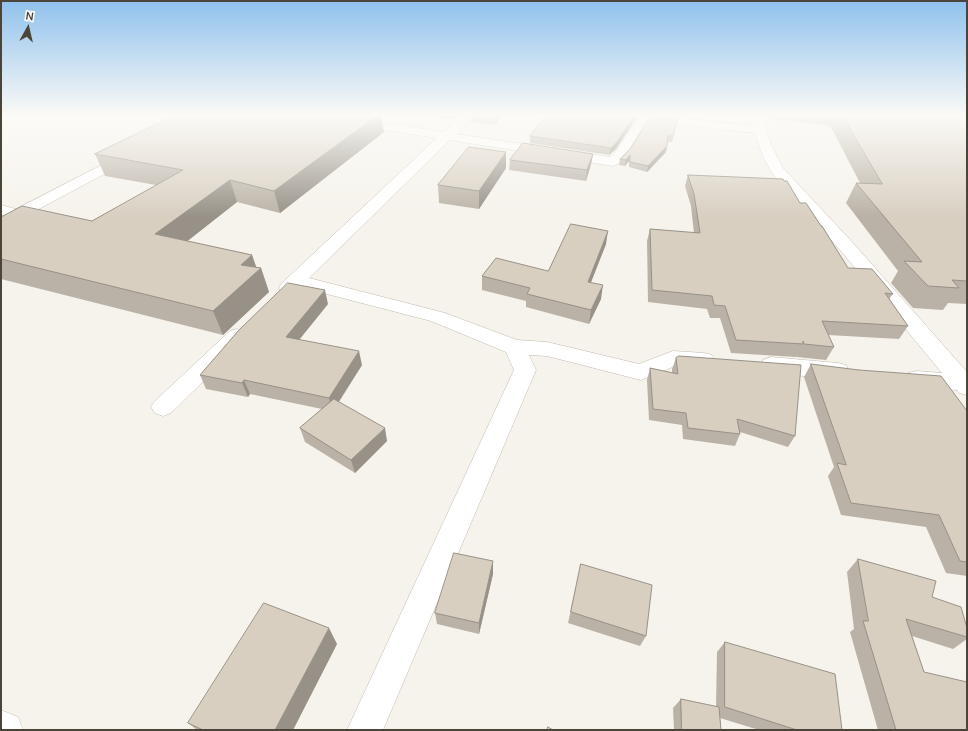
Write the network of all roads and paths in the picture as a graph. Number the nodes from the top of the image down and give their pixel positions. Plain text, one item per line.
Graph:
1 (140, 149) edge
2 (433, 149) edge
3 (531, 149) edge
4 (624, 149) edge
5 (766, 149) edge
6 (1, 210) edge
7 (17, 214) junction
8 (1, 223) edge
9 (296, 280) junction
10 (273, 302) edge
11 (250, 324) edge
12 (515, 347) junction
13 (727, 362) edge
14 (750, 363) edge
15 (858, 373) edge
16 (896, 377) edge
17 (966, 384) edge
18 (163, 407) dead end
19 (1, 728) edge
20 (5, 730) edge
21 (366, 730) edge

1 - 7 street
2 - 9 street
3 - 4 street
5 - 17 street
6 - 7 street
7 - 8 street
9 - 10 street
9 - 12 street
11 - 18 street
12 - 13 street
12 - 21 street
14 - 15 street
16 - 17 street
19 - 20 street

